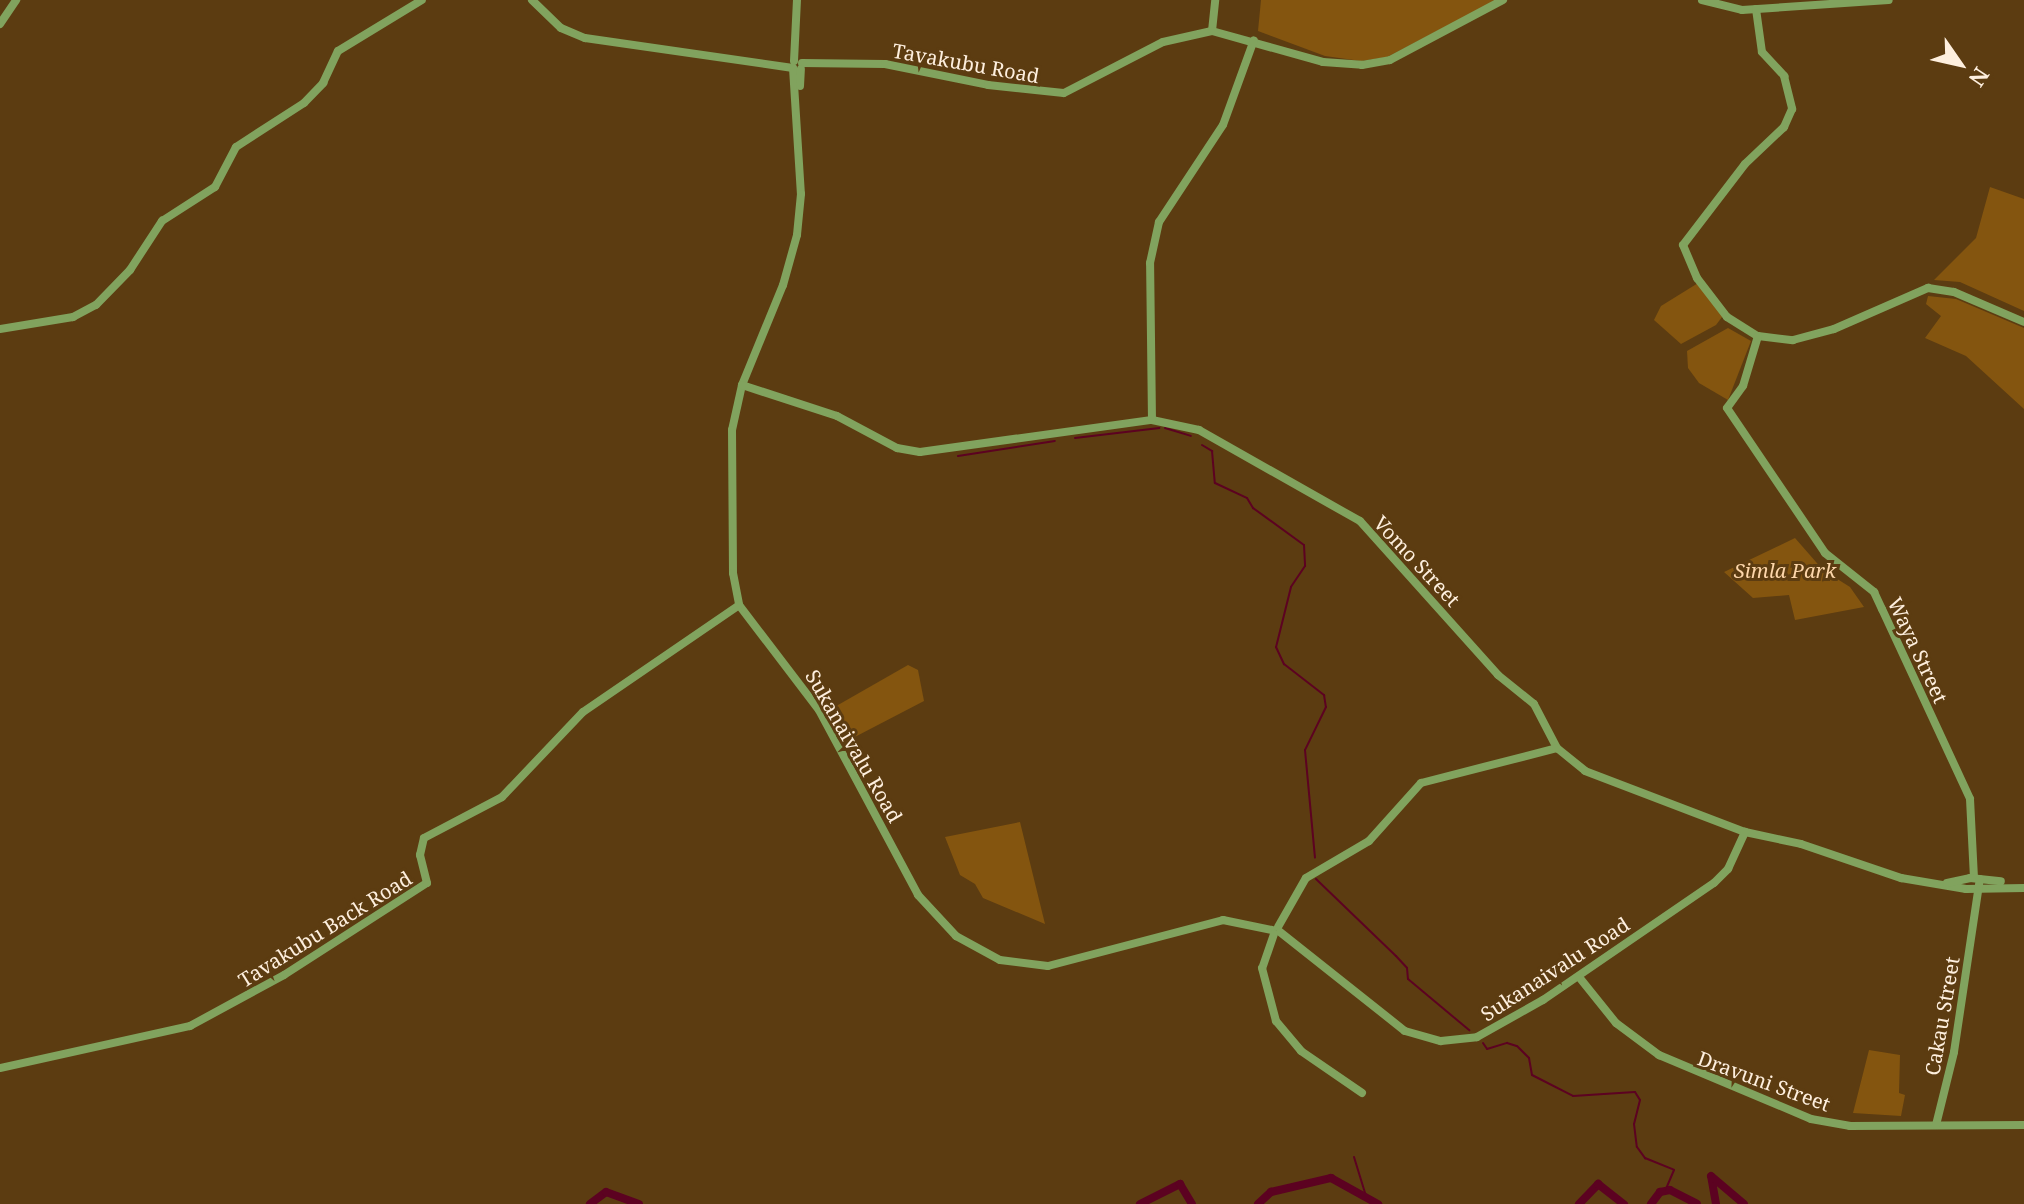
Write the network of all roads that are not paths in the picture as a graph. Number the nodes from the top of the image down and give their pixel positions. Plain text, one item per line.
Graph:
1 (16, 0) edge
2 (422, 0) edge
3 (532, 0) edge
4 (797, 0) edge
5 (1215, 0) edge
6 (1503, 0) edge
7 (1702, 0) edge
8 (1889, 0) edge
9 (1756, 9) junction
10 (0, 24) edge
11 (1212, 31) junction
12 (1254, 40) junction
13 (797, 65) junction
14 (2024, 322) edge
15 (0, 329) edge
16 (1758, 336) junction
17 (742, 385) junction
18 (1152, 420) junction
19 (739, 605) junction
20 (1557, 748) junction
21 (1745, 832) junction
22 (1971, 854) junction
23 (1979, 882) junction
24 (1966, 886) junction
25 (2020, 887) edge
26 (1976, 912) junction
27 (1276, 931) junction
28 (1579, 977) junction
29 (0, 1068) edge
30 (1362, 1093) dead end
31 (1936, 1125) junction
32 (2024, 1125) edge

1 - 10 main road
2 - 15 main road
3 - 13 main road, Tavakubu Road
4 - 13 main road, Sukanaivalu Road
5 - 11 main road
6 - 12 main road, Tavakubu Road
7 - 9 main road
8 - 9 main road
9 - 16 main road
11 - 12 main road, Tavakubu Road
11 - 13 main road, Tavakubu Road
12 - 18 main road
13 - 17 main road, Sukanaivalu Road
14 - 16 main road
16 - 22 main road, Waya Street
17 - 18 main road, Vomo Street
17 - 19 main road, Sukanaivalu Road
18 - 20 main road, Vomo Street
19 - 27 main road, Sukanaivalu Road
19 - 29 main road, Tavakubu Back Road
20 - 21 main road, Vomo Street
20 - 27 main road
21 - 24 main road, Vomo Street
21 - 28 main road, Sukanaivalu Road
22 - 23 main road, Waya Street
22 - 24 main road, Waya Street
23 - 24 main road, Vomo Street
23 - 25 main road, Vomo Street
23 - 26 main road, Cakau Street
24 - 26 main road, Cakau Street
26 - 31 main road, Cakau Street
27 - 28 main road, Sukanaivalu Road
27 - 30 main road
28 - 31 main road, Dravuni Street
31 - 32 main road, Dravuni Street

